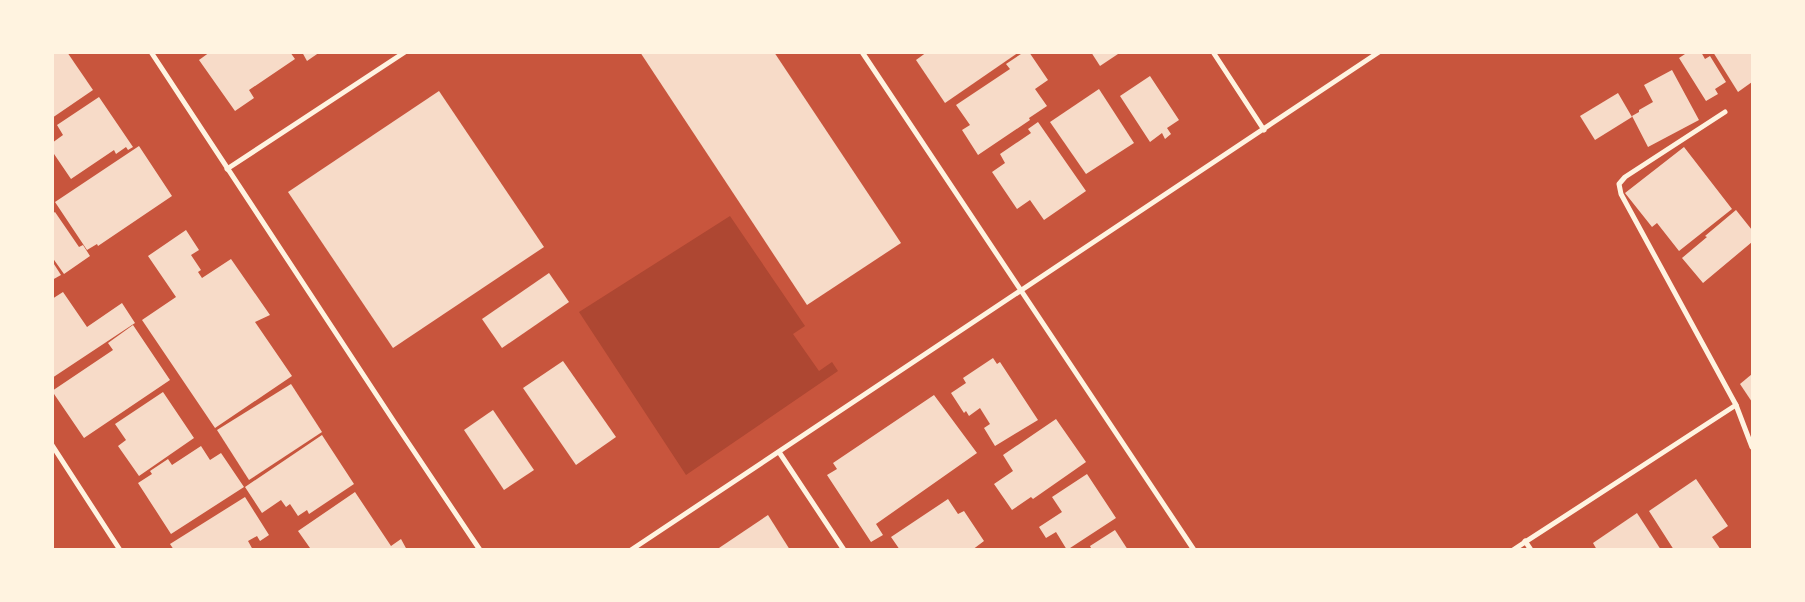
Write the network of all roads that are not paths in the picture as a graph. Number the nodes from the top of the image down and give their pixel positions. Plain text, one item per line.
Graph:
1 (151, 52) edge
2 (405, 52) edge
3 (862, 52) edge
4 (1213, 52) edge
5 (1379, 52) edge
6 (1725, 112) dead end
7 (1264, 130) junction
8 (227, 169) junction
9 (1021, 290) junction
10 (1736, 405) junction
11 (52, 445) edge
12 (1752, 447) edge
13 (779, 452) junction
14 (1525, 541) junction
15 (120, 550) edge
16 (480, 550) edge
17 (631, 550) edge
18 (844, 550) edge
19 (1194, 550) edge
20 (1513, 550) edge
21 (1531, 550) edge

1 - 8 street
2 - 8 street
3 - 9 street
4 - 7 street
5 - 7 street
6 - 10 street
7 - 9 street
8 - 16 street
9 - 13 street
9 - 19 street
10 - 12 street
10 - 14 street
11 - 15 street
13 - 17 street
13 - 18 street
14 - 20 street
14 - 21 street

